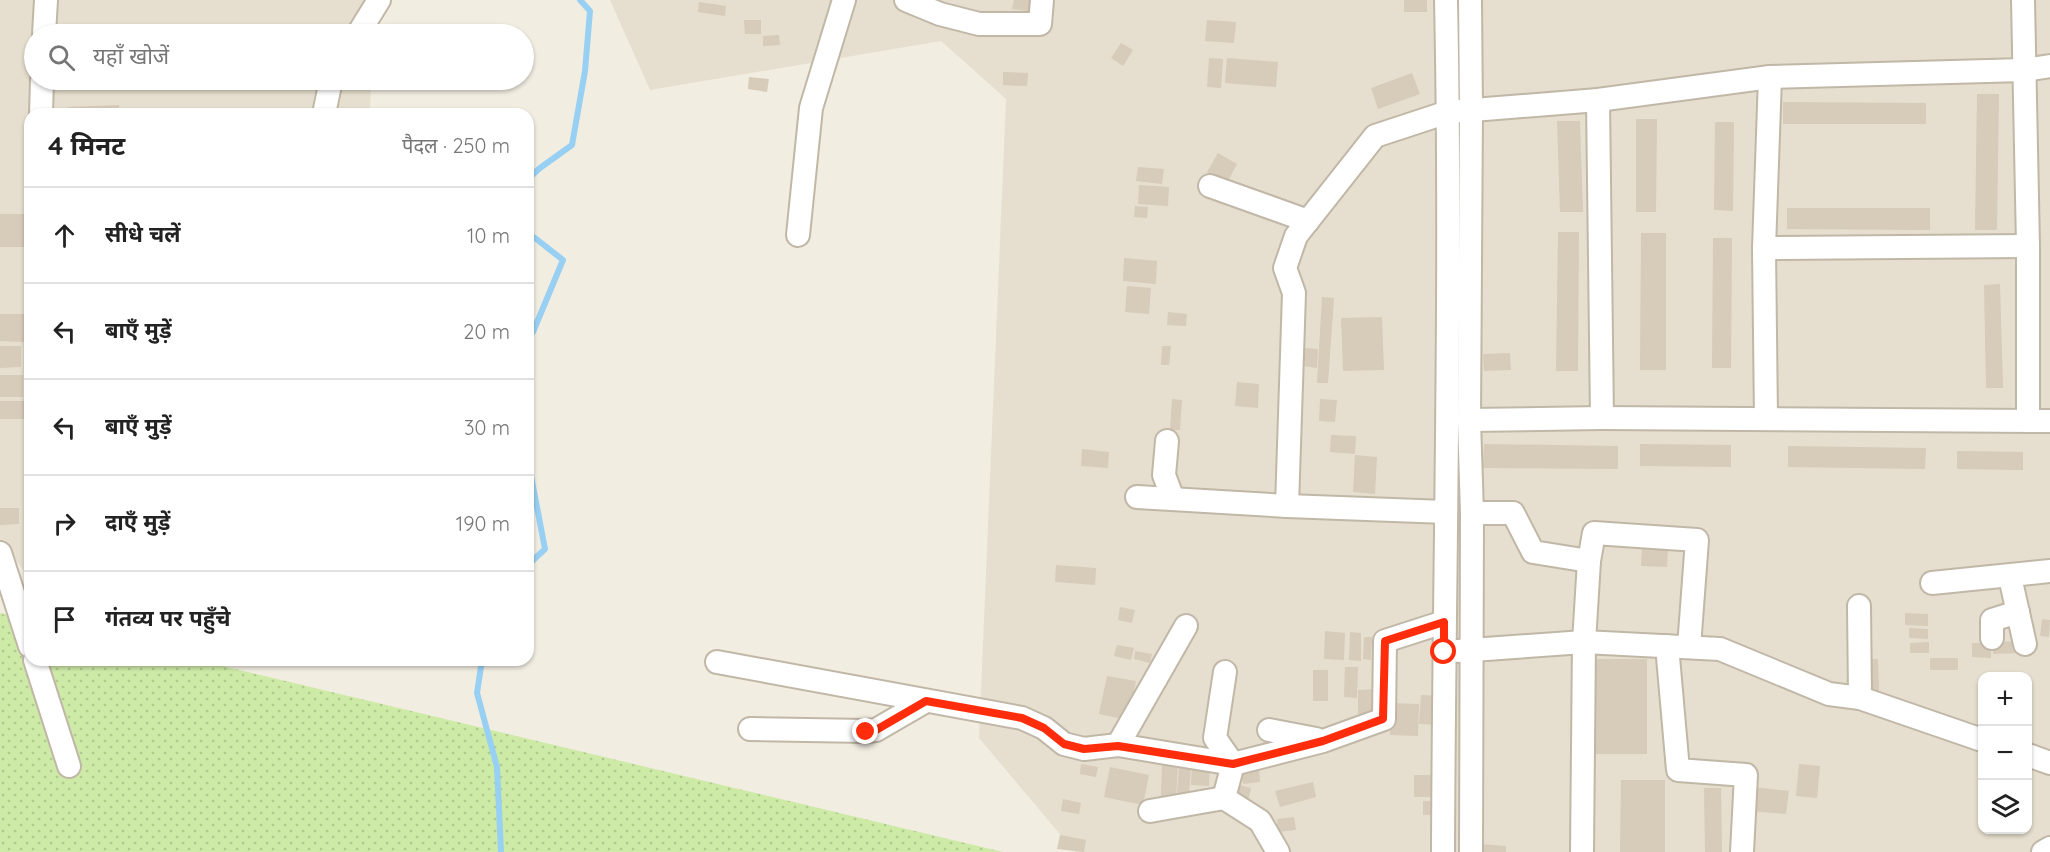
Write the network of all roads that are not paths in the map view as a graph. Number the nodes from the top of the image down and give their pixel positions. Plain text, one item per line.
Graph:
1 (46, 0) edge
2 (370, 0) edge
3 (379, 0) edge
4 (844, 0) edge
5 (906, 0) edge
6 (1042, 0) edge
7 (1446, 0) edge
8 (1470, 0) edge
9 (2024, 0) edge
10 (45, 24) edge
11 (364, 24) edge
12 (2050, 66) edge
13 (2024, 70) junction
14 (1770, 77) junction
15 (42, 90) edge
16 (329, 90) edge
17 (1598, 100) junction
18 (41, 108) edge
19 (325, 108) edge
20 (1471, 110) junction
21 (1448, 112) junction
22 (1210, 186) dead end
23 (1308, 221) junction
24 (798, 235) dead end
25 (2028, 246) junction
26 (1764, 248) junction
27 (1602, 418) junction
28 (1766, 419) junction
29 (1468, 420) junction
30 (2039, 421) edge
31 (1167, 441) dead end
32 (1137, 497) dead end
33 (1173, 499) junction
34 (1287, 506) junction
35 (1446, 512) junction
36 (1472, 513) junction
37 (0, 553) edge
38 (1589, 561) junction
39 (2050, 572) edge
40 (2010, 577) junction
41 (1932, 583) dead end
42 (1859, 606) dead end
43 (2018, 612) junction
44 (1444, 622) junction
45 (1186, 626) dead end
46 (24, 627) edge
47 (1992, 638) dead end
48 (1584, 642) junction
49 (2025, 644) dead end
50 (1678, 646) junction
51 (1471, 650) junction
52 (1444, 652) junction
53 (717, 662) dead end
54 (36, 666) edge
55 (1225, 672) dead end
56 (1860, 698) junction
57 (926, 701) junction
58 (750, 729) dead end
59 (1269, 730) dead end
60 (1978, 738) edge
61 (1323, 741) junction
62 (1118, 746) junction
63 (2032, 756) edge
64 (2050, 763) edge
65 (1233, 764) junction
66 (69, 765) dead end
67 (1224, 798) junction
68 (1150, 810) dead end
69 (2050, 848) edge
70 (1278, 852) edge
71 (1443, 852) edge
72 (1471, 852) edge
73 (1582, 852) edge
74 (1742, 852) edge
75 (2043, 852) edge

1 - 10 street
2 - 3 street
3 - 11 street
4 - 24 street
5 - 6 street
7 - 21 street
8 - 20 street
9 - 13 street
12 - 13 street
13 - 14 street
13 - 25 street
14 - 17 street
14 - 26 street
15 - 18 street
16 - 19 street
17 - 20 street
17 - 27 street
20 - 21 street
20 - 29 street
21 - 23 street
21 - 35 street
22 - 23 street
23 - 34 street
25 - 26 street
25 - 30 street
26 - 28 street
27 - 28 street
27 - 29 street
28 - 30 street
29 - 36 street
31 - 33 street
32 - 33 street
33 - 34 street
34 - 35 street
35 - 44 street
36 - 38 street
36 - 51 street
37 - 46 street
38 - 48 street
38 - 50 street
39 - 40 street
40 - 41 street
40 - 43 street
42 - 56 street
43 - 47 street
43 - 49 street
44 - 52 street
44 - 61 street
45 - 62 street
48 - 50 street
48 - 51 street
48 - 73 street
50 - 56 street
50 - 74 street
51 - 52 street
51 - 72 street
52 - 71 street
53 - 57 street
54 - 66 street
55 - 65 street
56 - 60 street
57 - 58 street
57 - 62 street
59 - 61 street
61 - 65 street
62 - 65 street
63 - 64 street
65 - 67 street
67 - 68 street
67 - 70 street
69 - 75 street

